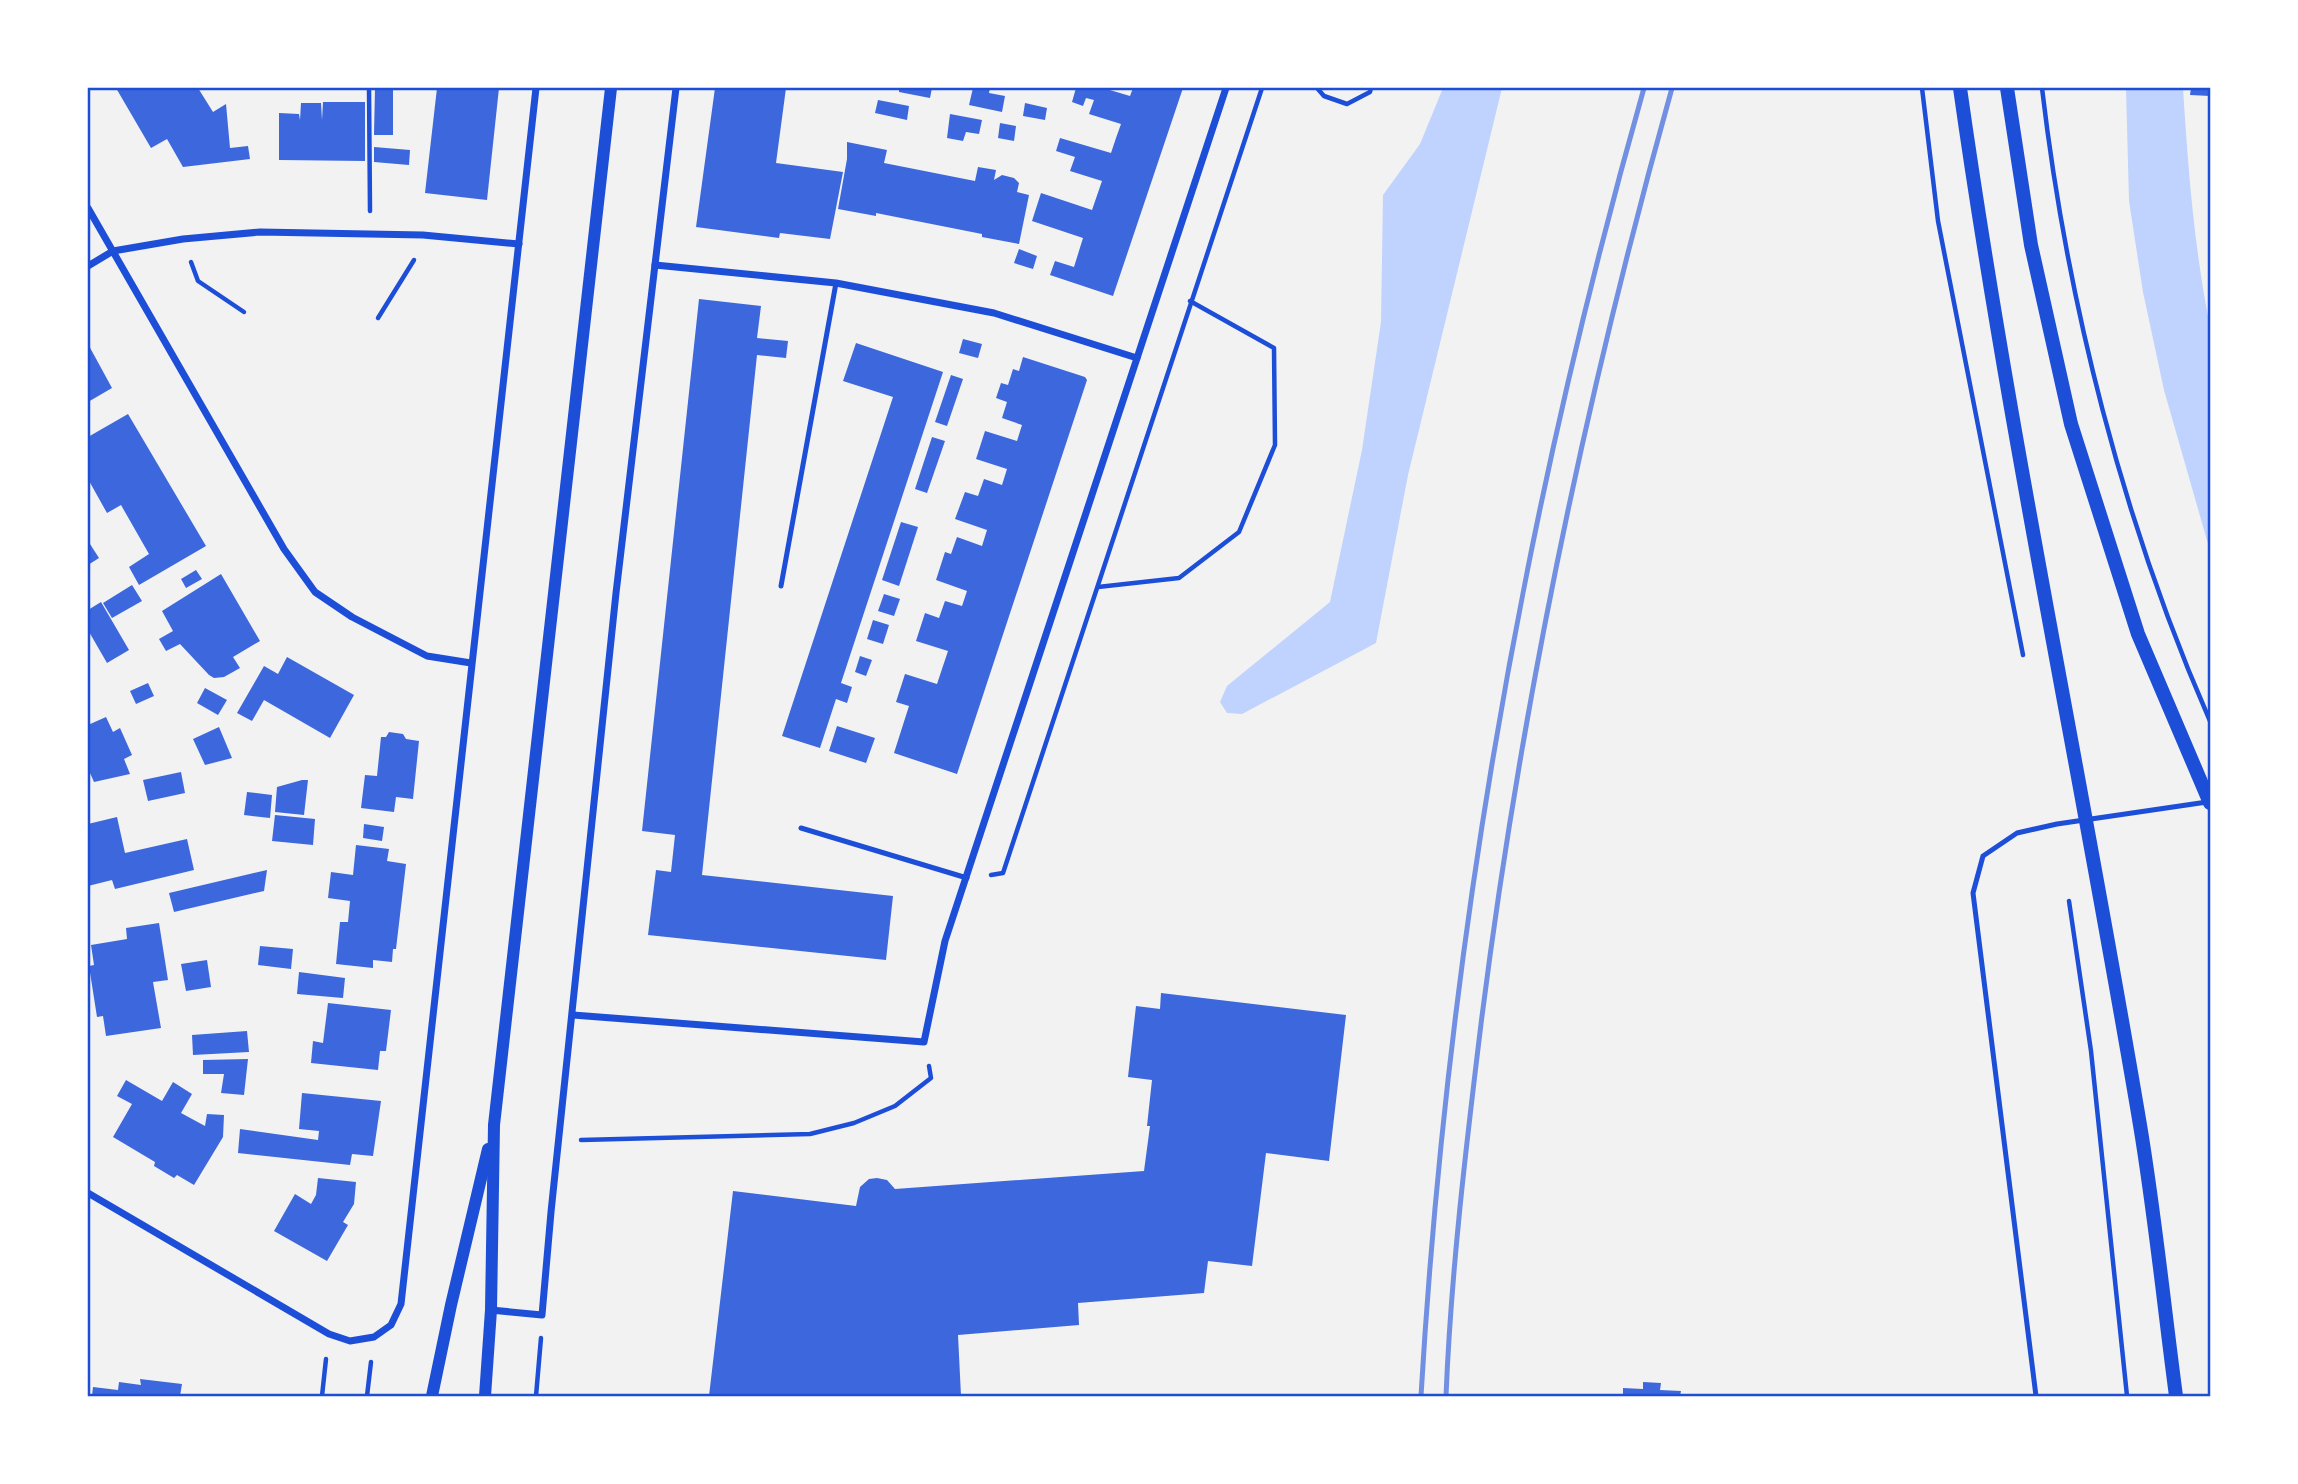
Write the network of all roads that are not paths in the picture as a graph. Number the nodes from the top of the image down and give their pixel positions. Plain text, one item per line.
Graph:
1 (537, 88) edge
2 (611, 88) edge
3 (676, 88) edge
4 (1226, 88) edge
5 (1960, 88) edge
6 (2007, 88) edge
7 (88, 208) edge
8 (519, 244) junction
9 (113, 251) junction
10 (655, 265) junction
11 (88, 266) edge
12 (836, 283) junction
13 (1137, 358) junction
14 (781, 586) dead end
15 (471, 663) junction
16 (2210, 802) edge
17 (2087, 820) junction
18 (801, 828) dead end
19 (967, 878) junction
20 (573, 1014) junction
21 (494, 1125) junction
22 (88, 1193) edge
23 (491, 1310) junction
24 (432, 1396) edge
25 (485, 1396) edge
26 (2036, 1396) edge
27 (2176, 1396) edge

1 - 8 street
2 - 21 street
3 - 10 street
4 - 13 street
5 - 17 main road
6 - 16 main road
7 - 9 street
8 - 9 street
8 - 15 street
9 - 11 street
9 - 15 street
10 - 12 street
10 - 20 street
12 - 13 street
12 - 14 lane
13 - 19 street
15 - 22 street
16 - 17 lane
17 - 26 lane
17 - 27 main road
18 - 19 lane
19 - 20 street
20 - 23 street
21 - 23 street
21 - 24 street
23 - 25 street

